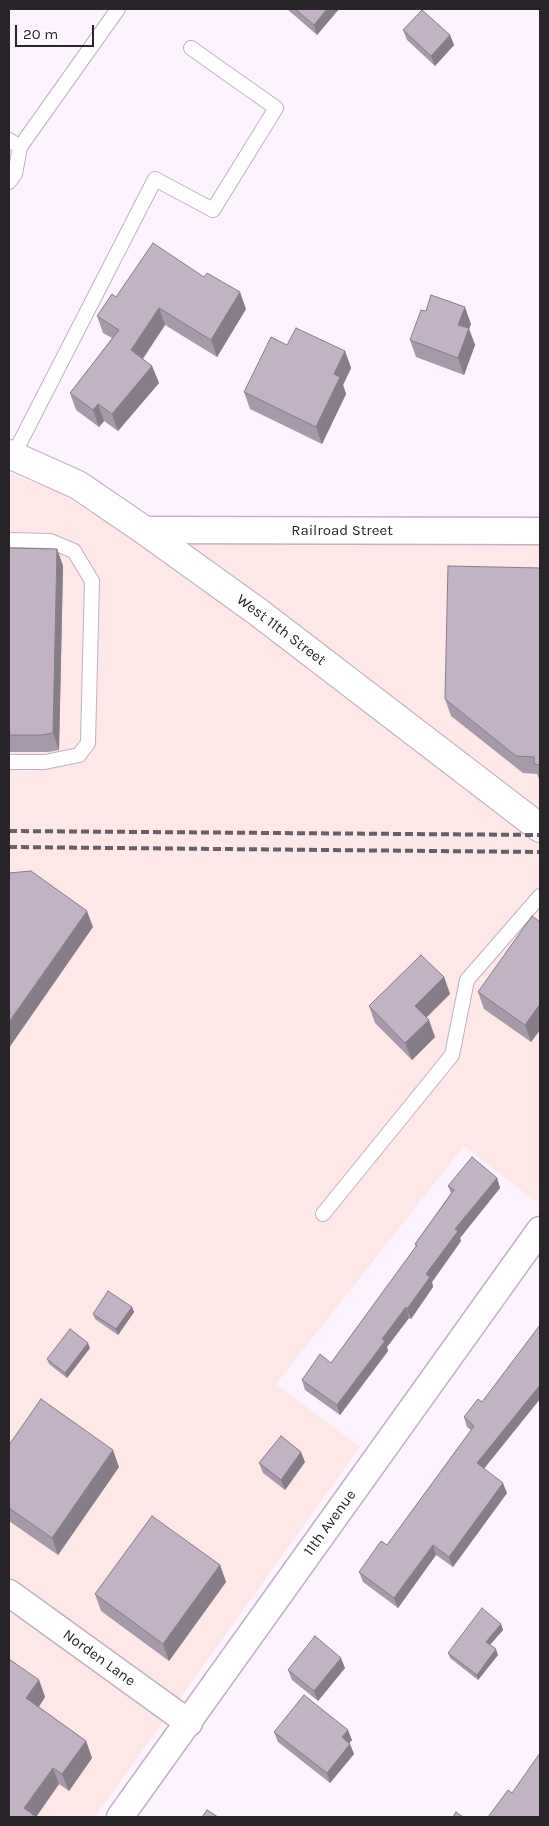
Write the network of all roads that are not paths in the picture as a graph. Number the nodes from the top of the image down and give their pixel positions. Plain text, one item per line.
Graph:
1 (118, 9) edge
2 (191, 48) dead end
3 (14, 144) edge
4 (9, 182) edge
5 (11, 455) edge
6 (144, 530) junction
7 (540, 532) edge
8 (9, 540) edge
9 (9, 762) edge
10 (540, 828) edge
11 (540, 896) edge
12 (323, 1214) dead end
13 (540, 1230) edge
14 (9, 1593) edge
15 (189, 1723) junction
16 (120, 1817) edge

1 - 3 lane
2 - 5 lane
3 - 4 lane
5 - 6 street, West 11th Street
6 - 7 street, Railroad Street
6 - 10 street, West 11th Street
8 - 9 lane
11 - 12 lane
13 - 15 street, 11th Avenue
14 - 15 street, Norden Lane
15 - 16 street, 11th Avenue

